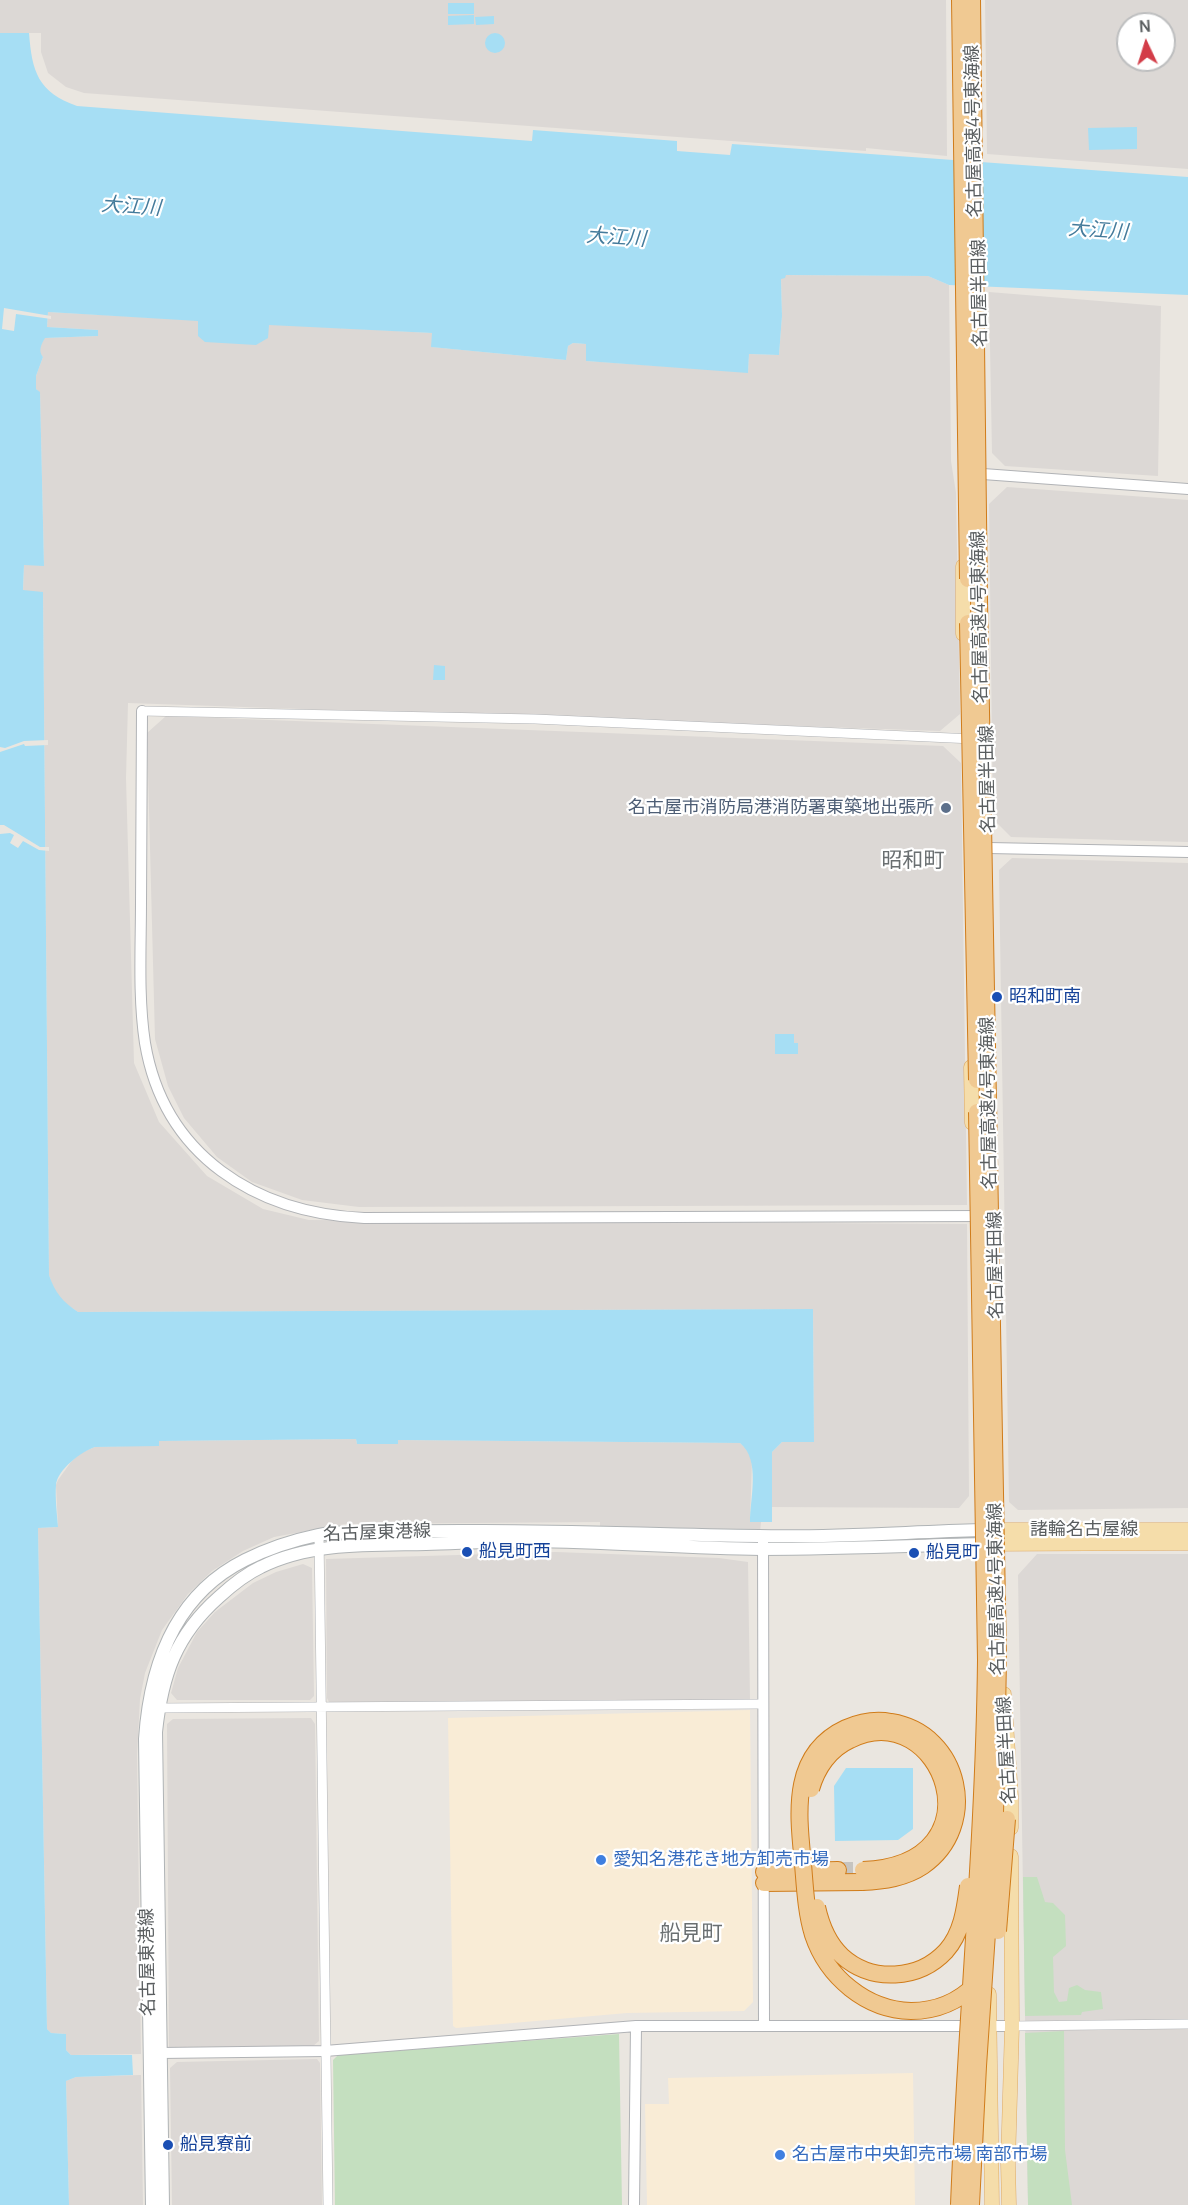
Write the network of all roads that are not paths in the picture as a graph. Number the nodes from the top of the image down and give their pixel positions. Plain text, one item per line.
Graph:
1 (953, 0) edge
2 (960, 0) edge
3 (974, 0) edge
4 (983, 474) junction
5 (1188, 489) edge
6 (142, 711) joint
7 (987, 738) junction
8 (964, 739) junction
9 (989, 848) junction
10 (1188, 852) edge
11 (973, 1216) junction
12 (995, 1216) junction
13 (1188, 1530) edge
14 (999, 1533) junction
15 (319, 1534) junction
16 (980, 1537) junction
17 (763, 1543) junction
18 (1188, 1543) edge
19 (319, 1549) junction
20 (986, 1660) junction
21 (763, 1704) junction
22 (159, 1708) junction
23 (321, 1708) junction
24 (854, 1873) junction
25 (764, 1877) junction
26 (1188, 2024) edge
27 (636, 2026) junction
28 (764, 2026) junction
29 (990, 2026) junction
30 (1012, 2026) junction
31 (325, 2051) junction
32 (160, 2053) junction
33 (152, 2205) edge
34 (163, 2205) edge
35 (328, 2205) edge
36 (634, 2205) edge
37 (959, 2205) edge
38 (971, 2205) edge
39 (992, 2205) edge
40 (1009, 2205) edge

1 - 8 main road, 名古屋半田線
2 - 20 highway, 名古屋高速4号東海線, bridge
3 - 4 main road, 名古屋半田線, bridge
3 - 14 highway, 名古屋高速4号東海線, bridge
4 - 5 street
4 - 7 main road, 名古屋半田線
6 - 8 street
6 - 11 street
7 - 8 street
7 - 9 main road, 名古屋半田線
8 - 11 main road, 名古屋半田線
9 - 10 street
9 - 12 main road, 名古屋半田線
11 - 12 street
11 - 16 main road, 名古屋半田線
12 - 14 main road, 名古屋半田線
13 - 14 main road, 諸輪名古屋線
14 - 16 main road, 諸輪名古屋線
14 - 18 main road, 諸輪名古屋線
14 - 24 highway, bridge
14 - 30 main road, 名古屋半田線
14 - 38 highway, 名古屋高速4号東海線, bridge
15 - 17 main road, 名古屋東港線
15 - 19 street
15 - 33 main road, 名古屋東港線
16 - 17 main road, 名古屋東港線
16 - 29 main road, 名古屋半田線
17 - 19 main road, 名古屋東港線
17 - 21 street
19 - 22 main road, 名古屋東港線
19 - 23 street
20 - 24 highway, bridge
20 - 37 highway, 名古屋高速4号東海線, bridge
21 - 23 street
21 - 25 street
22 - 23 street
22 - 32 main road, 名古屋東港線
23 - 31 street
24 - 25 highway
24 - 25 highway
25 - 28 street
26 - 30 street
27 - 28 street
27 - 31 street
27 - 36 street
28 - 29 street
29 - 30 street
29 - 39 main road, 名古屋半田線
30 - 40 main road, 名古屋半田線
31 - 32 street
31 - 35 street
32 - 34 main road, 名古屋東港線

